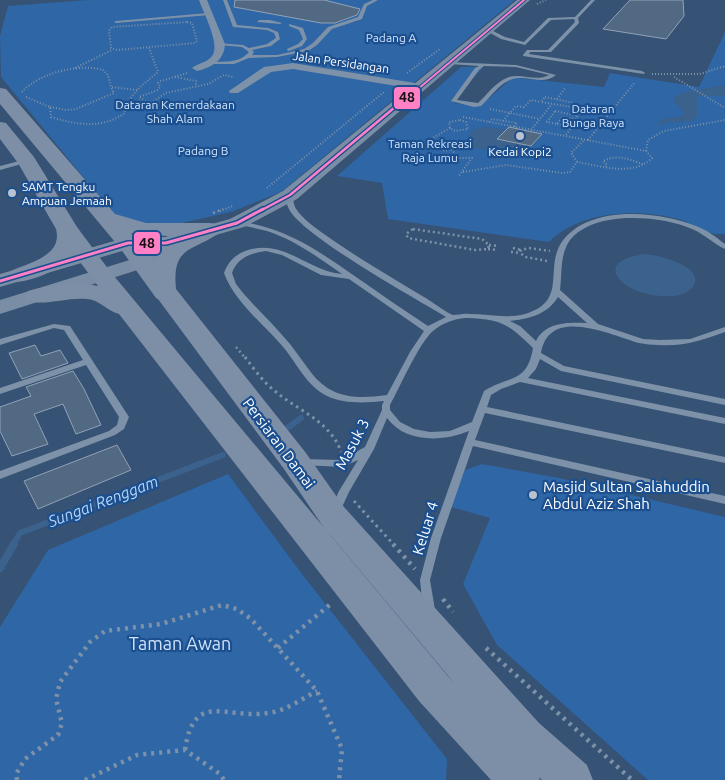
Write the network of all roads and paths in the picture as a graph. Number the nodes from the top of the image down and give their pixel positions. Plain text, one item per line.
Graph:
1 (203, 0) edge
2 (225, 0) edge
3 (376, 0) edge
4 (524, 0) edge
5 (546, 0) edge
6 (593, 0) edge
7 (208, 14) junction
8 (576, 18) junction
9 (232, 21) junction
10 (116, 22) dead end
11 (493, 34) junction
12 (220, 44) junction
13 (525, 44) junction
14 (149, 48) junction
15 (112, 50) junction
16 (250, 52) junction
17 (527, 53) junction
18 (211, 63) junction
19 (450, 63) junction
20 (482, 66) junction
21 (516, 66) junction
22 (725, 66) edge
23 (197, 68) joint
24 (73, 69) junction
25 (642, 73) junction
26 (674, 76) junction
27 (173, 77) junction
28 (200, 80) dead end
29 (251, 80) junction
30 (196, 81) junction
31 (208, 84) junction
32 (195, 86) junction
33 (384, 86) dead end
34 (111, 87) junction
35 (421, 87) junction
36 (566, 87) dead end
37 (136, 90) junction
38 (158, 90) junction
39 (234, 91) dead end
40 (166, 93) junction
41 (0, 94) edge
42 (557, 99) junction
43 (542, 102) junction
44 (552, 104) junction
45 (50, 107) junction
46 (725, 108) edge
47 (491, 109) dead end
48 (510, 113) junction
49 (541, 117) junction
50 (551, 117) junction
51 (460, 120) junction
52 (725, 120) edge
53 (503, 121) junction
54 (489, 122) junction
55 (557, 124) junction
56 (0, 127) edge
57 (514, 127) junction
58 (450, 128) junction
59 (531, 130) junction
60 (565, 136) junction
61 (586, 140) junction
62 (646, 151) junction
63 (27, 160) junction
64 (577, 162) junction
65 (644, 166) junction
66 (606, 167) junction
67 (0, 168) edge
68 (463, 172) junction
69 (458, 177) dead end
70 (265, 189) dead end
71 (290, 195) junction
72 (240, 203) dead end
73 (108, 219) junction
74 (210, 221) junction
75 (237, 223) junction
76 (67, 229) junction
77 (128, 243) junction
78 (166, 243) junction
79 (489, 247) junction
80 (725, 247) edge
81 (498, 248) dead end
82 (310, 249) junction
83 (512, 250) dead end
84 (521, 252) junction
85 (560, 253) junction
86 (88, 255) junction
87 (294, 257) junction
88 (143, 262) junction
89 (557, 263) junction
90 (101, 275) junction
91 (350, 277) junction
92 (9, 278) edge
93 (556, 291) junction
94 (164, 292) junction
95 (36, 296) junction
96 (0, 307) edge
97 (131, 312) junction
98 (452, 317) junction
99 (500, 319) junction
100 (594, 326) junction
101 (725, 329) edge
102 (428, 330) junction
103 (0, 342) edge
104 (236, 347) dead end
105 (537, 351) junction
106 (88, 361) junction
107 (520, 379) junction
108 (0, 391) edge
109 (390, 397) junction
110 (725, 402) edge
111 (482, 409) junction
112 (386, 410) junction
113 (725, 421) edge
114 (477, 423) junction
115 (470, 442) junction
116 (369, 449) junction
117 (725, 460) edge
118 (294, 461) junction
119 (343, 464) junction
120 (0, 475) edge
121 (725, 500) edge
122 (338, 503) junction
123 (318, 546) junction
124 (425, 580) junction
125 (352, 586) junction
126 (444, 622) junction
127 (480, 643) dead end
128 (278, 648) junction
129 (317, 690) junction
130 (185, 750) junction
131 (516, 767) edge
132 (17, 780) edge
133 (85, 780) edge
134 (224, 780) edge
135 (338, 780) edge
136 (572, 780) edge
137 (632, 780) edge

1 - 7 street
2 - 9 lane
3 - 16 lane
4 - 11 main road
5 - 11 path
6 - 8 lane
7 - 10 lane
7 - 12 street
8 - 13 lane
8 - 17 lane
9 - 16 lane
9 - 16 lane
11 - 13 lane
11 - 19 main road
12 - 16 lane
12 - 18 street
13 - 17 lane
14 - 15 path
14 - 15 path
14 - 37 path
15 - 24 path
16 - 18 lane
17 - 21 lane
17 - 25 lane
18 - 23 street
19 - 20 lane
19 - 35 main road
20 - 21 lane
20 - 21 lane
22 - 26 path
23 - 27 path
24 - 34 path
24 - 45 path
25 - 26 path
25 - 61 path
26 - 46 path
27 - 30 path
27 - 38 path
28 - 30 path
29 - 31 path
29 - 35 street, Jalan Persidangan
29 - 39 street, Jalan Persidangan
30 - 31 path
30 - 32 path
31 - 32 path
32 - 40 path
33 - 70 path
34 - 37 path
34 - 45 path
35 - 71 main road
36 - 42 path
37 - 45 path
38 - 40 path
38 - 40 path
41 - 73 main road, Persiaran Damai
42 - 43 path
42 - 44 path
43 - 44 path
43 - 48 path
44 - 49 path
47 - 48 path
48 - 49 path
48 - 53 path
49 - 50 path
49 - 59 path
50 - 55 path
50 - 55 path
51 - 54 path
51 - 58 path
51 - 58 path
52 - 62 path
53 - 54 path
53 - 57 path
54 - 57 path
55 - 60 path
56 - 63 main road, Persiaran Damai
57 - 59 path
58 - 68 path
59 - 60 path
60 - 61 path
61 - 62 path
61 - 64 path
62 - 65 path
63 - 67 lane
63 - 76 main road, Persiaran Damai
64 - 66 path
64 - 68 path
65 - 66 path
65 - 66 path
68 - 69 path
71 - 75 main road
71 - 98 lane
72 - 74 path
73 - 74 main road
73 - 77 main road, Persiaran Damai
74 - 75 main road
74 - 78 main road
74 - 94 main road
75 - 82 lane
76 - 86 main road, Persiaran Damai
76 - 92 main road
77 - 78 main road
77 - 86 main road
77 - 88 main road, Persiaran Damai
78 - 88 main road
79 - 79 path
79 - 81 path
80 - 85 lane
82 - 87 lane
82 - 91 lane
83 - 84 path
84 - 85 path
84 - 89 path
85 - 89 lane
86 - 90 main road, Persiaran Damai
86 - 92 main road
87 - 91 lane
87 - 109 lane
88 - 90 main road
88 - 94 main road, Persiaran Damai
89 - 93 lane
90 - 95 main road
90 - 97 main road, Persiaran Damai
91 - 102 lane
93 - 99 lane
93 - 100 lane
94 - 118 main road, Persiaran Damai
95 - 96 main road
95 - 97 main road
97 - 123 main road, Persiaran Damai
98 - 99 lane
98 - 102 lane
99 - 105 lane
100 - 101 lane
100 - 105 lane
102 - 109 lane, Masuk 3
103 - 106 lane
104 - 119 path
105 - 107 lane
105 - 110 lane
106 - 108 lane
106 - 120 lane
107 - 111 lane, Keluar 4
107 - 113 lane
109 - 112 lane, Masuk 3
111 - 114 lane, Keluar 4
111 - 117 lane
112 - 114 lane
112 - 116 lane, Masuk 3
114 - 115 lane, Keluar 4
115 - 121 lane
115 - 124 lane, Keluar 4
116 - 119 lane
116 - 122 lane, Masuk 3
118 - 119 lane
118 - 122 main road, Persiaran Damai
122 - 123 lane, Masuk 3
122 - 124 path
122 - 126 main road, Persiaran Damai
123 - 125 main road, Persiaran Damai
124 - 126 lane, Keluar 4
124 - 126 path
125 - 128 path
125 - 131 main road, Persiaran Damai
126 - 131 main road, Persiaran Damai
127 - 137 path
128 - 129 path
128 - 132 path
129 - 130 path
129 - 135 path
130 - 133 path
130 - 134 path
131 - 136 main road, Persiaran Damai

